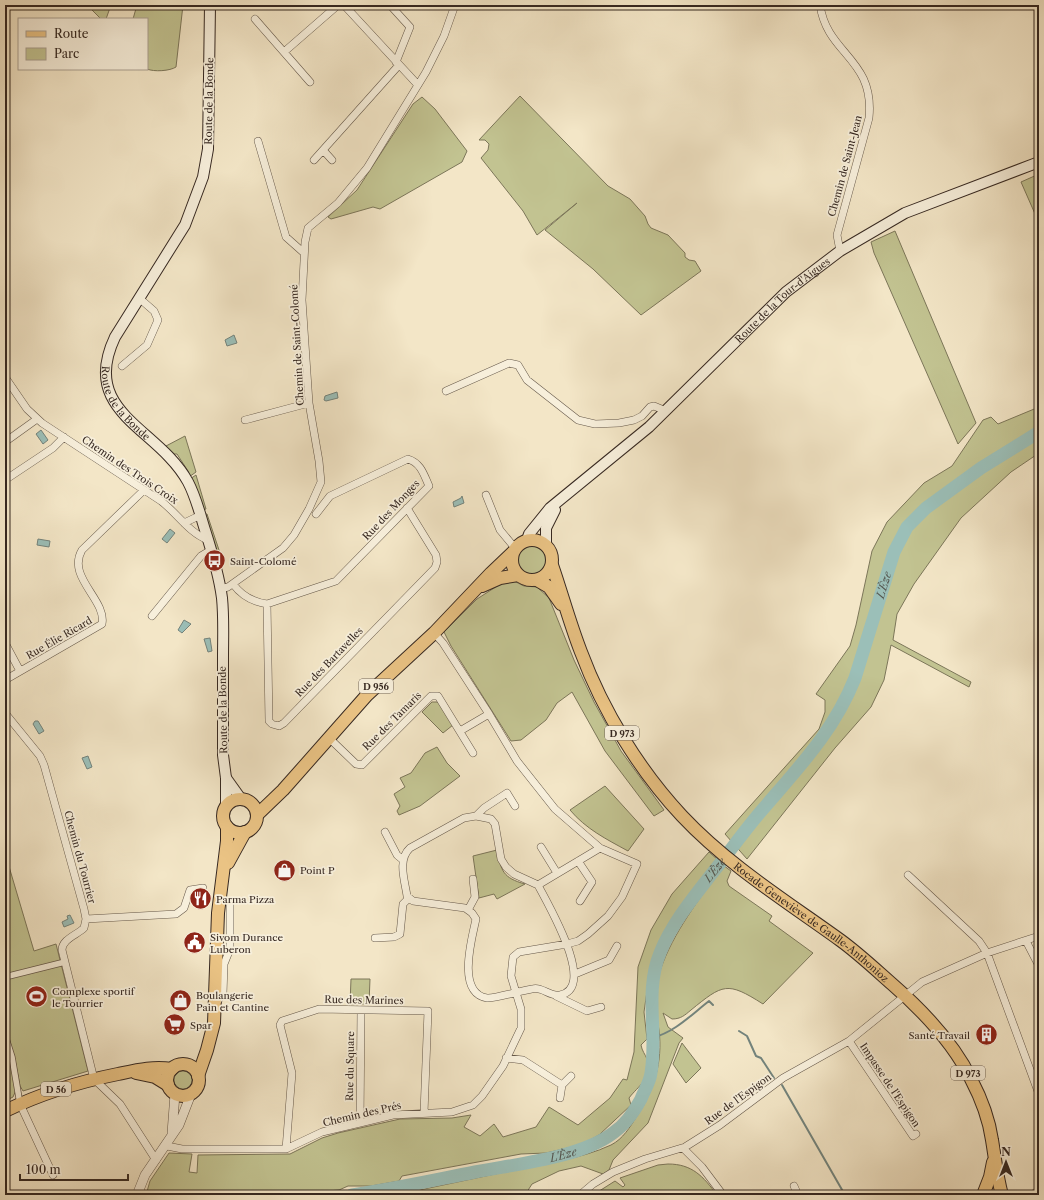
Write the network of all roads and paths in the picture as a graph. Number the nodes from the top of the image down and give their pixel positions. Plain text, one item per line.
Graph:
1 (338, 5) edge
2 (344, 5) edge
3 (390, 5) edge
4 (455, 5) edge
5 (820, 5) edge
6 (210, 6) edge
7 (255, 19) dead end
8 (284, 52) junction
9 (397, 63) junction
10 (310, 82) dead end
11 (418, 85) junction
12 (258, 141) dead end
13 (323, 150) junction
14 (314, 160) dead end
15 (332, 160) dead end
16 (1039, 162) edge
17 (840, 251) junction
18 (304, 252) junction
19 (139, 298) junction
20 (122, 366) dead end
21 (5, 377) edge
22 (446, 391) dead end
23 (309, 403) junction
24 (666, 411) junction
25 (37, 419) junction
26 (245, 420) dead end
27 (64, 437) junction
28 (5, 442) edge
29 (5, 480) edge
30 (144, 490) junction
31 (486, 495) dead end
32 (564, 496) junction
33 (407, 508) junction
34 (316, 514) dead end
35 (201, 515) junction
36 (184, 523) junction
37 (527, 540) junction
38 (209, 545) junction
39 (546, 545) junction
40 (514, 551) junction
41 (552, 565) junction
42 (518, 575) junction
43 (537, 580) junction
44 (233, 584) junction
45 (220, 589) junction
46 (476, 590) junction
47 (267, 604) junction
48 (566, 611) junction
49 (152, 616) dead end
50 (434, 633) junction
51 (5, 643) edge
52 (20, 671) junction
53 (5, 680) edge
54 (5, 713) edge
55 (489, 714) junction
56 (460, 731) junction
57 (329, 738) junction
58 (473, 753) dead end
59 (226, 778) junction
60 (283, 790) junction
61 (246, 801) junction
62 (226, 806) junction
63 (515, 806) dead end
64 (256, 815) junction
65 (476, 816) junction
66 (227, 827) junction
67 (245, 832) junction
68 (385, 832) dead end
69 (541, 847) dead end
70 (600, 848) junction
71 (403, 860) junction
72 (578, 861) junction
73 (223, 873) junction
74 (557, 874) junction
75 (908, 874) dead end
76 (473, 879) dead end
77 (538, 885) junction
78 (203, 888) dead end
79 (409, 898) junction
80 (580, 900) dead end
81 (230, 905) dead end
82 (468, 910) junction
83 (86, 918) junction
84 (1039, 936) edge
85 (376, 938) dead end
86 (1026, 940) junction
87 (567, 944) junction
88 (617, 946) dead end
89 (986, 953) junction
90 (65, 962) junction
91 (1039, 966) edge
92 (575, 974) junction
93 (5, 977) edge
94 (516, 992) junction
95 (554, 995) junction
96 (215, 1004) junction
97 (601, 1006) dead end
98 (361, 1010) junction
99 (5, 1035) edge
100 (849, 1041) junction
101 (209, 1042) junction
102 (506, 1058) junction
103 (178, 1067) junction
104 (121, 1074) junction
105 (198, 1076) junction
106 (571, 1076) dead end
107 (94, 1079) junction
108 (562, 1085) junction
109 (171, 1089) junction
110 (191, 1094) junction
111 (1039, 1094) edge
112 (560, 1098) dead end
113 (20, 1104) junction
114 (5, 1111) edge
115 (424, 1113) junction
116 (360, 1123) junction
117 (916, 1134) dead end
118 (169, 1142) junction
119 (683, 1148) junction
120 (286, 1149) junction
121 (994, 1157) junction
122 (156, 1160) junction
123 (52, 1175) dead end
124 (794, 1186) dead end
125 (1039, 1190) edge
126 (137, 1195) edge
127 (580, 1195) edge
128 (723, 1195) edge
129 (798, 1195) edge
130 (983, 1195) edge
131 (992, 1195) edge
132 (995, 1195) edge
133 (1002, 1195) edge
134 (1032, 1195) edge

1 - 8 street
2 - 9 street
3 - 9 street
4 - 11 street, Chemin de Saint-Colomé
5 - 17 street, Chemin de Saint-Jean
6 - 19 main road, Route de la Bonde
7 - 8 street
8 - 10 street
9 - 11 street
9 - 13 street
11 - 18 street, Chemin de Saint-Colomé
12 - 18 street
13 - 14 street
13 - 15 street
16 - 17 main road, Route de la Tour-d'Aigues
17 - 24 main road, Route de la Tour-d'Aigues
18 - 23 street, Chemin de Saint-Colomé
19 - 20 street
19 - 35 main road, Route de la Bonde
21 - 25 street, Chemin des Trois Croix
22 - 24 street
23 - 26 street
23 - 44 street, Chemin de Saint-Colomé
24 - 32 main road, Route de la Tour-d'Aigues
25 - 27 street, Chemin des Trois Croix
25 - 28 street
27 - 29 street
27 - 30 street, Chemin des Trois Croix
30 - 36 street, Chemin des Trois Croix
30 - 52 street, Rue Élie Ricard
31 - 40 street
32 - 37 main road, Route de la Tour-d'Aigues
32 - 39 main road, Route de la Tour-d'Aigues
33 - 34 street, Rue des Monges
33 - 47 street, Rue des Monges
33 - 47 street, Rue des Bartavelles
35 - 36 street
35 - 38 main road, Route de la Bonde
36 - 38 street, Chemin des Trois Croix
37 - 39 main road
37 - 40 main road
38 - 45 main road, Route de la Bonde
38 - 49 street
39 - 41 main road
40 - 42 main road
40 - 46 main road, D 956
41 - 43 main road
41 - 48 main road, Rocade Geneviève de Gaulle-Anthonioz / D 973
42 - 43 main road
42 - 46 main road, D 956
43 - 48 main road, Rocade Geneviève de Gaulle-Anthonioz / D 973
44 - 45 street, Chemin de Saint-Colomé
44 - 47 street
45 - 59 main road, Route de la Bonde
46 - 50 main road, D 956
48 - 121 main road, Rocade Geneviève de Gaulle-Anthonioz / D 973
50 - 55 street
50 - 57 main road, D 956
51 - 52 street
52 - 53 street, Rue Élie Ricard
54 - 83 street, Chemin du Tourrier
55 - 56 street
55 - 70 street
56 - 57 street, Rue des Tamaris
56 - 58 street, Rue des Tamaris
57 - 60 main road, D 956
59 - 61 main road, Route de la Bonde
59 - 62 main road, Route de la Bonde
60 - 61 main road, D 956
60 - 64 main road, D 956
61 - 62 main road
61 - 64 main road
62 - 66 main road
63 - 65 street
64 - 67 main road
65 - 71 street
65 - 77 street
66 - 67 main road
66 - 73 main road
67 - 73 main road
68 - 71 street
69 - 74 street
70 - 72 street
70 - 87 street, Chemin des Prés
71 - 79 street
72 - 74 street
72 - 80 street
73 - 96 main road
74 - 77 street
75 - 89 street
76 - 82 street
77 - 87 street
78 - 83 street
79 - 82 street
79 - 85 street
81 - 96 street
82 - 94 street
83 - 90 street, Chemin du Tourrier
84 - 86 street, Rue de l'Espigon
86 - 89 street, Rue de l'Espigon
86 - 91 street
87 - 92 street
87 - 94 street, Chemin des Prés
88 - 92 street
89 - 100 street, Rue de l'Espigon
89 - 111 street
90 - 93 street
90 - 107 street, Chemin du Tourrier
92 - 95 street
94 - 95 street
94 - 102 street, Chemin des Prés
95 - 97 street
96 - 101 main road
98 - 115 street, Rue des Marines
98 - 116 street, Rue du Square
98 - 120 street, Rue des Marines
99 - 113 street
100 - 117 street, Impasse de l'Espigon
100 - 119 street, Rue de l'Espigon
101 - 103 main road
101 - 105 main road
102 - 108 street
102 - 115 street, Chemin des Prés
103 - 104 main road
103 - 105 main road
103 - 109 main road
104 - 107 main road
104 - 109 main road
105 - 110 main road
106 - 108 street
107 - 113 main road, D 56
107 - 122 street
108 - 112 street
109 - 110 main road
109 - 118 street
110 - 118 street
113 - 114 main road, D 56
113 - 123 street
115 - 116 street, Chemin des Prés
116 - 120 street, Chemin des Prés
118 - 120 street, Chemin des Prés
118 - 122 street
119 - 127 street, Rue de l'Espigon
119 - 128 street
121 - 130 main road, Rocade Geneviève de Gaulle-Anthonioz / D 973
121 - 133 main road, Rocade Geneviève de Gaulle-Anthonioz / D 973
122 - 126 street
124 - 129 street
125 - 134 street
131 - 132 main road

